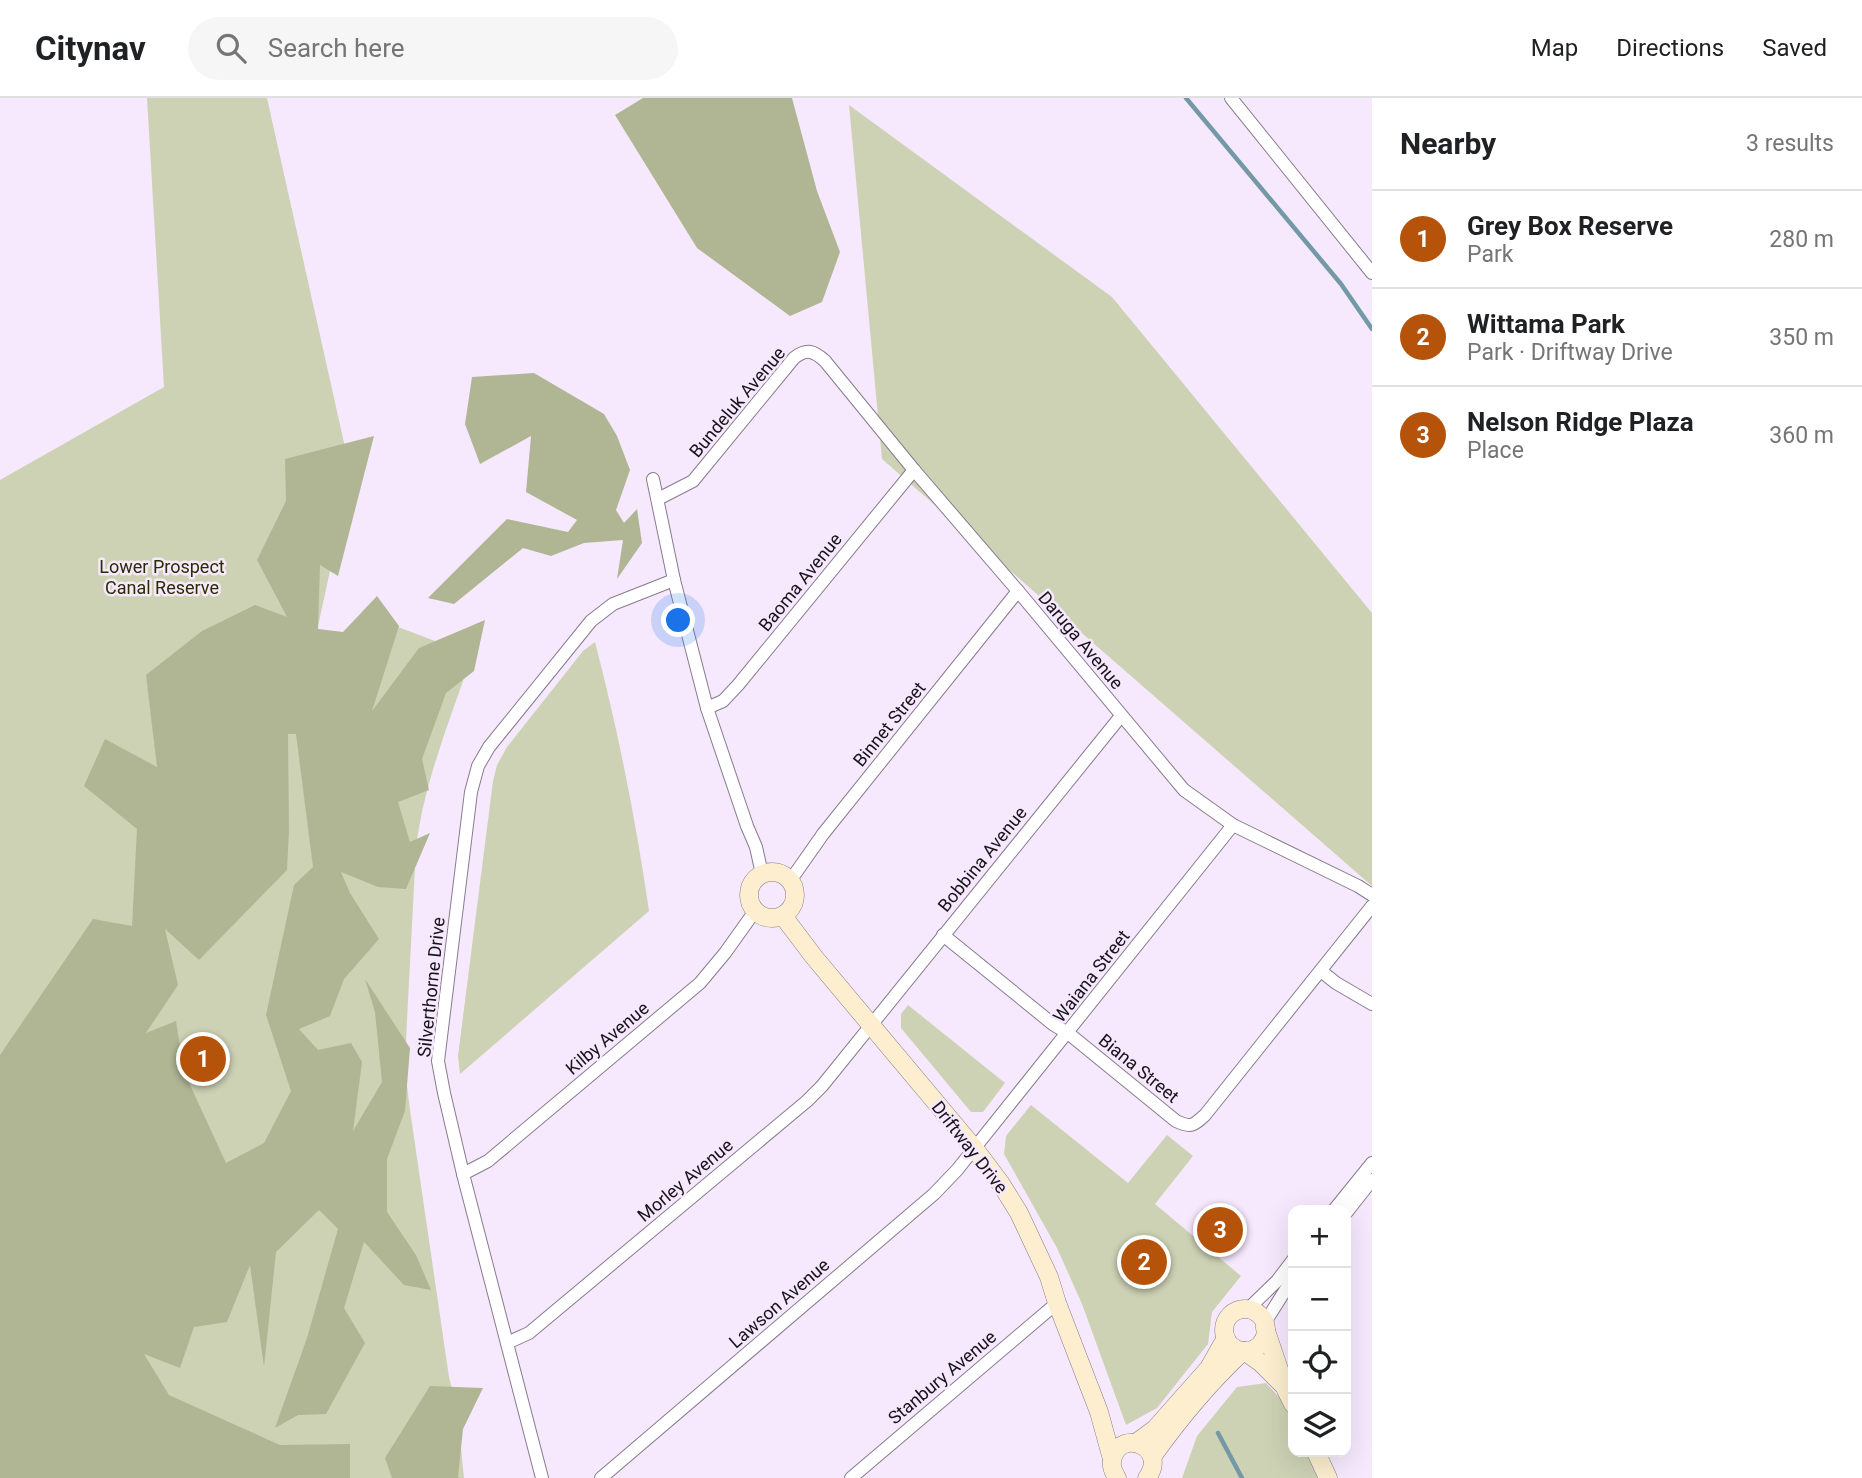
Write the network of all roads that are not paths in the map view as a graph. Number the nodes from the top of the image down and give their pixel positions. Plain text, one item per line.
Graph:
1 (1231, 98) edge
2 (1372, 273) edge
3 (809, 351) joint
4 (914, 470) junction
5 (653, 478) dead end
6 (658, 499) junction
7 (674, 580) junction
8 (1017, 591) junction
9 (707, 708) junction
10 (1121, 716) junction
11 (1233, 825) junction
12 (762, 874) junction
13 (790, 881) junction
14 (1372, 895) edge
15 (1372, 906) edge
16 (755, 911) junction
17 (783, 916) junction
18 (943, 935) junction
19 (1321, 971) junction
20 (1372, 1004) edge
21 (871, 1025) junction
22 (1068, 1033) junction
23 (974, 1149) junction
24 (1372, 1163) edge
25 (463, 1174) junction
26 (1372, 1180) edge
27 (1338, 1205) edge
28 (1351, 1207) edge
29 (1288, 1267) edge
30 (1288, 1285) edge
31 (1057, 1303) junction
32 (1248, 1309) junction
33 (1265, 1326) junction
34 (1226, 1338) junction
35 (506, 1343) junction
36 (1243, 1351) junction
37 (1289, 1394) edge
38 (1288, 1395) edge
39 (1100, 1412) junction
40 (1131, 1443) junction
41 (1318, 1457) edge
42 (1112, 1471) edge
43 (1152, 1471) edge
44 (542, 1478) edge
45 (601, 1478) edge
46 (851, 1478) edge
47 (1328, 1478) edge

1 - 2 street
3 - 4 street, Daruga Avenue
3 - 6 street, Bundeluk Avenue
4 - 8 street, Daruga Avenue
4 - 9 street, Baoma Avenue
5 - 6 street
6 - 7 street
7 - 9 street
7 - 25 street, Silverthorne Drive
8 - 10 street, Daruga Avenue
8 - 13 street, Binnet Street
9 - 12 street
10 - 11 street, Daruga Avenue
10 - 18 street, Bobbina Avenue
11 - 14 street, Daruga Avenue
11 - 22 street, Waiana Street
12 - 13 street
12 - 16 street
13 - 17 street
15 - 19 street, Biana Street
16 - 17 street
16 - 25 street, Kilby Avenue
17 - 21 street, Driftway Drive
18 - 21 street, Bobbina Avenue
18 - 22 street, Biana Street
19 - 20 street
19 - 22 street, Biana Street
21 - 23 street, Driftway Drive
21 - 35 street, Morley Avenue
22 - 23 street, Waiana Street
23 - 31 street, Driftway Drive
23 - 45 street, Lawson Avenue
24 - 27 street
25 - 35 street, Silverthorne Drive
26 - 28 street
29 - 32 street
30 - 33 street
31 - 39 street, Driftway Drive
31 - 46 street, Stanbury Avenue
32 - 33 street
32 - 34 street
33 - 36 street
33 - 37 street
34 - 36 street
34 - 40 street
35 - 44 street, Silverthorne Drive
36 - 38 street
36 - 43 street
39 - 40 street, Driftway Drive
39 - 42 street, Driftway Drive
40 - 42 street
40 - 43 street, Driftway Drive
41 - 47 street

